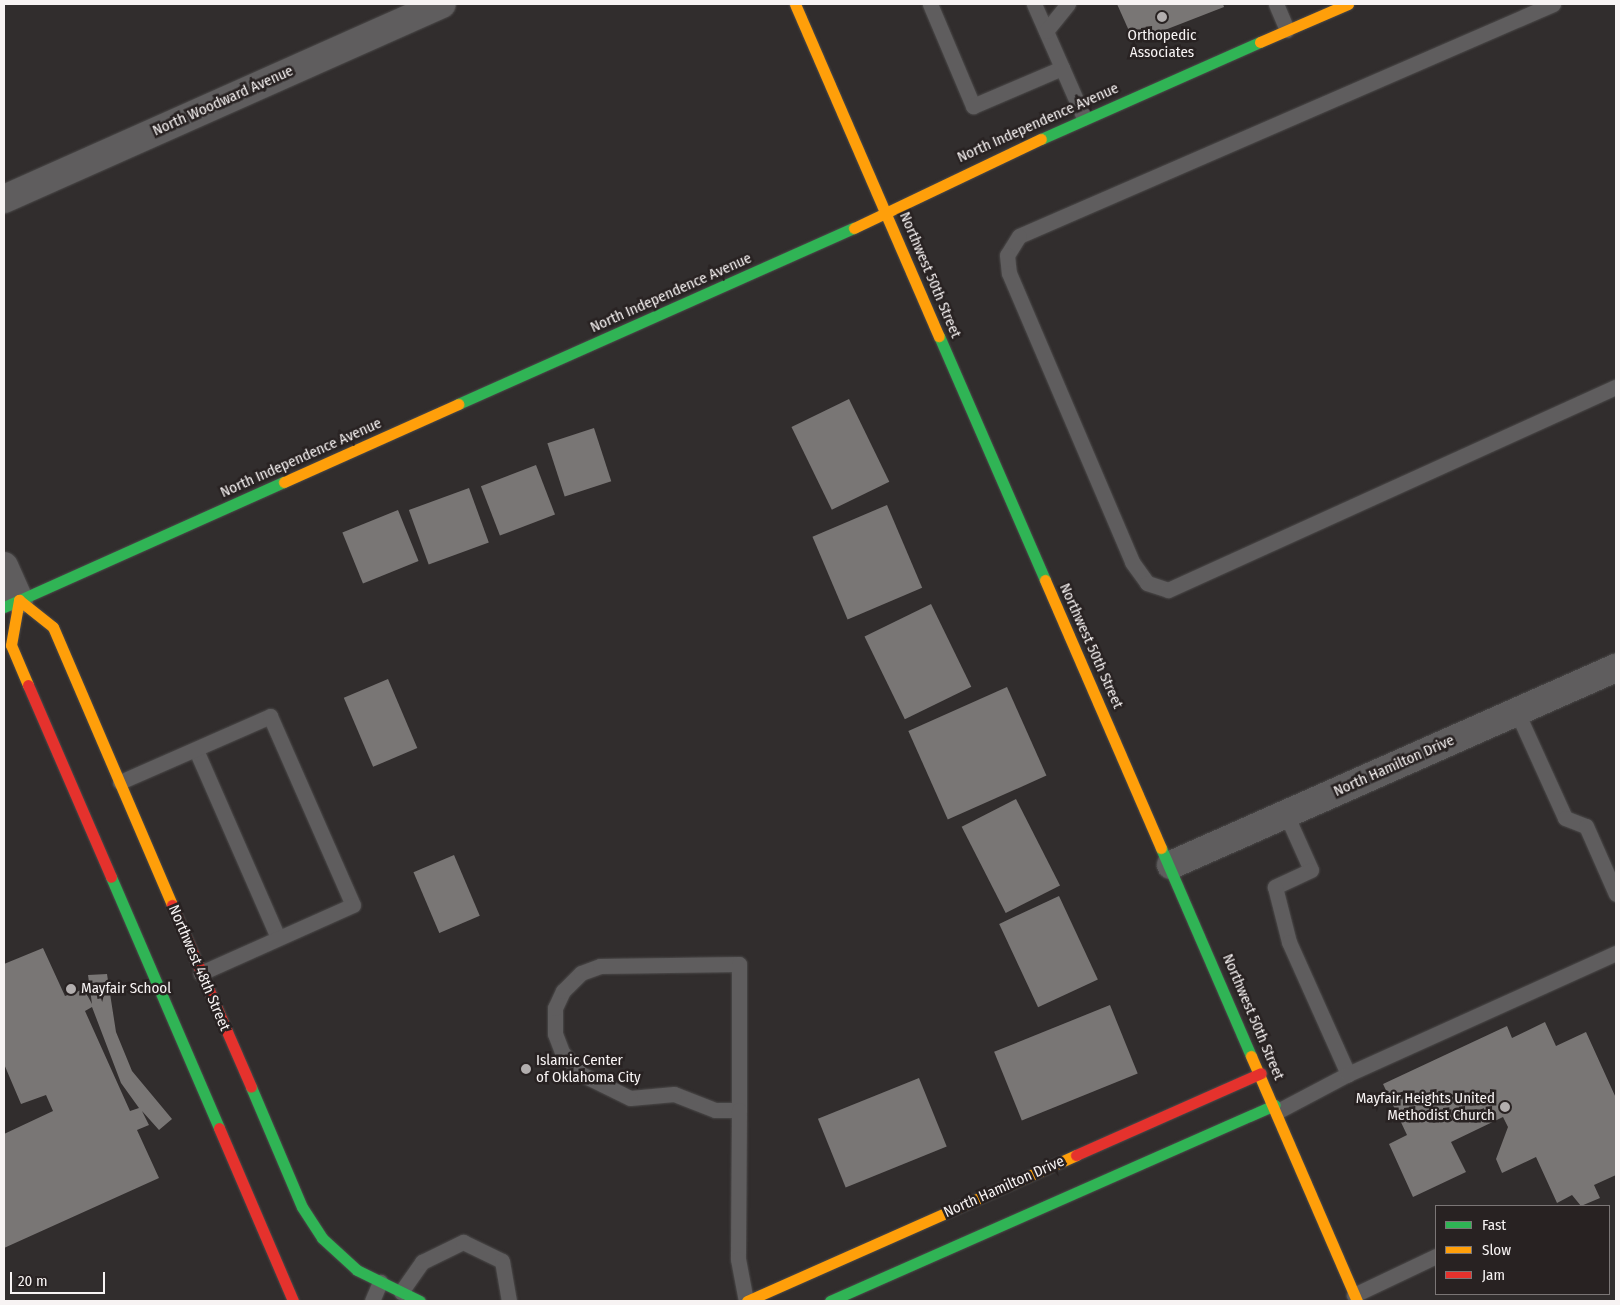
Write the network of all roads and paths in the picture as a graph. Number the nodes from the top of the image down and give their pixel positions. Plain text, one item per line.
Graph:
1 (442, 4) edge
2 (795, 4) edge
3 (930, 4) edge
4 (1034, 4) edge
5 (1068, 4) edge
6 (1276, 4) edge
7 (1348, 4) edge
8 (1553, 4) edge
9 (1287, 30) junction
10 (1046, 32) junction
11 (1062, 68) junction
12 (1084, 118) junction
13 (4, 199) edge
14 (887, 210) junction
15 (1616, 387) edge
16 (4, 566) edge
17 (11, 604) edge
18 (1616, 668) edge
19 (1517, 712) junction
20 (196, 750) junction
21 (120, 782) junction
22 (1286, 814) junction
23 (1171, 865) junction
24 (1616, 894) edge
25 (278, 938) junction
26 (1616, 953) edge
27 (202, 973) junction
28 (1261, 1073) junction
29 (1348, 1074) junction
30 (1276, 1108) junction
31 (739, 1110) junction
32 (1435, 1257) edge
33 (380, 1282) junction
34 (401, 1292) junction
35 (855, 1296) edge
36 (1356, 1298) edge
37 (292, 1301) edge
38 (372, 1301) edge
39 (420, 1301) edge
40 (509, 1301) edge
41 (747, 1301) edge
42 (830, 1301) edge

1 - 13 street, North Woodward Avenue
2 - 14 street, Northwest 50th Street
3 - 11 lane
4 - 10 lane
5 - 10 lane
6 - 9 lane
7 - 9 street, North Independence Avenue
8 - 15 lane
9 - 12 street, North Independence Avenue
10 - 11 lane
11 - 12 lane
12 - 14 street, North Independence Avenue
14 - 17 street, North Independence Avenue
14 - 23 street, Northwest 50th Street
16 - 17 street, Northwest 48th Street
17 - 21 street, Northwest 48th Street
17 - 37 street
18 - 19 street, North Hamilton Drive
19 - 22 street, North Hamilton Drive
19 - 24 lane
20 - 21 lane
20 - 25 lane
20 - 25 lane
21 - 27 street, Northwest 48th Street
22 - 23 street, North Hamilton Drive
22 - 29 lane
23 - 28 street, Northwest 50th Street
25 - 27 lane
26 - 29 lane
27 - 33 street, Northwest 48th Street
28 - 30 street, Northwest 50th Street
28 - 41 street, North Hamilton Drive
29 - 30 lane
30 - 35 street
30 - 36 street, Northwest 50th Street
31 - 31 lane
31 - 41 lane
32 - 36 lane
33 - 34 street, Northwest 48th Street
33 - 38 lane
34 - 39 street, Northwest 48th Street
34 - 40 lane
35 - 42 street

